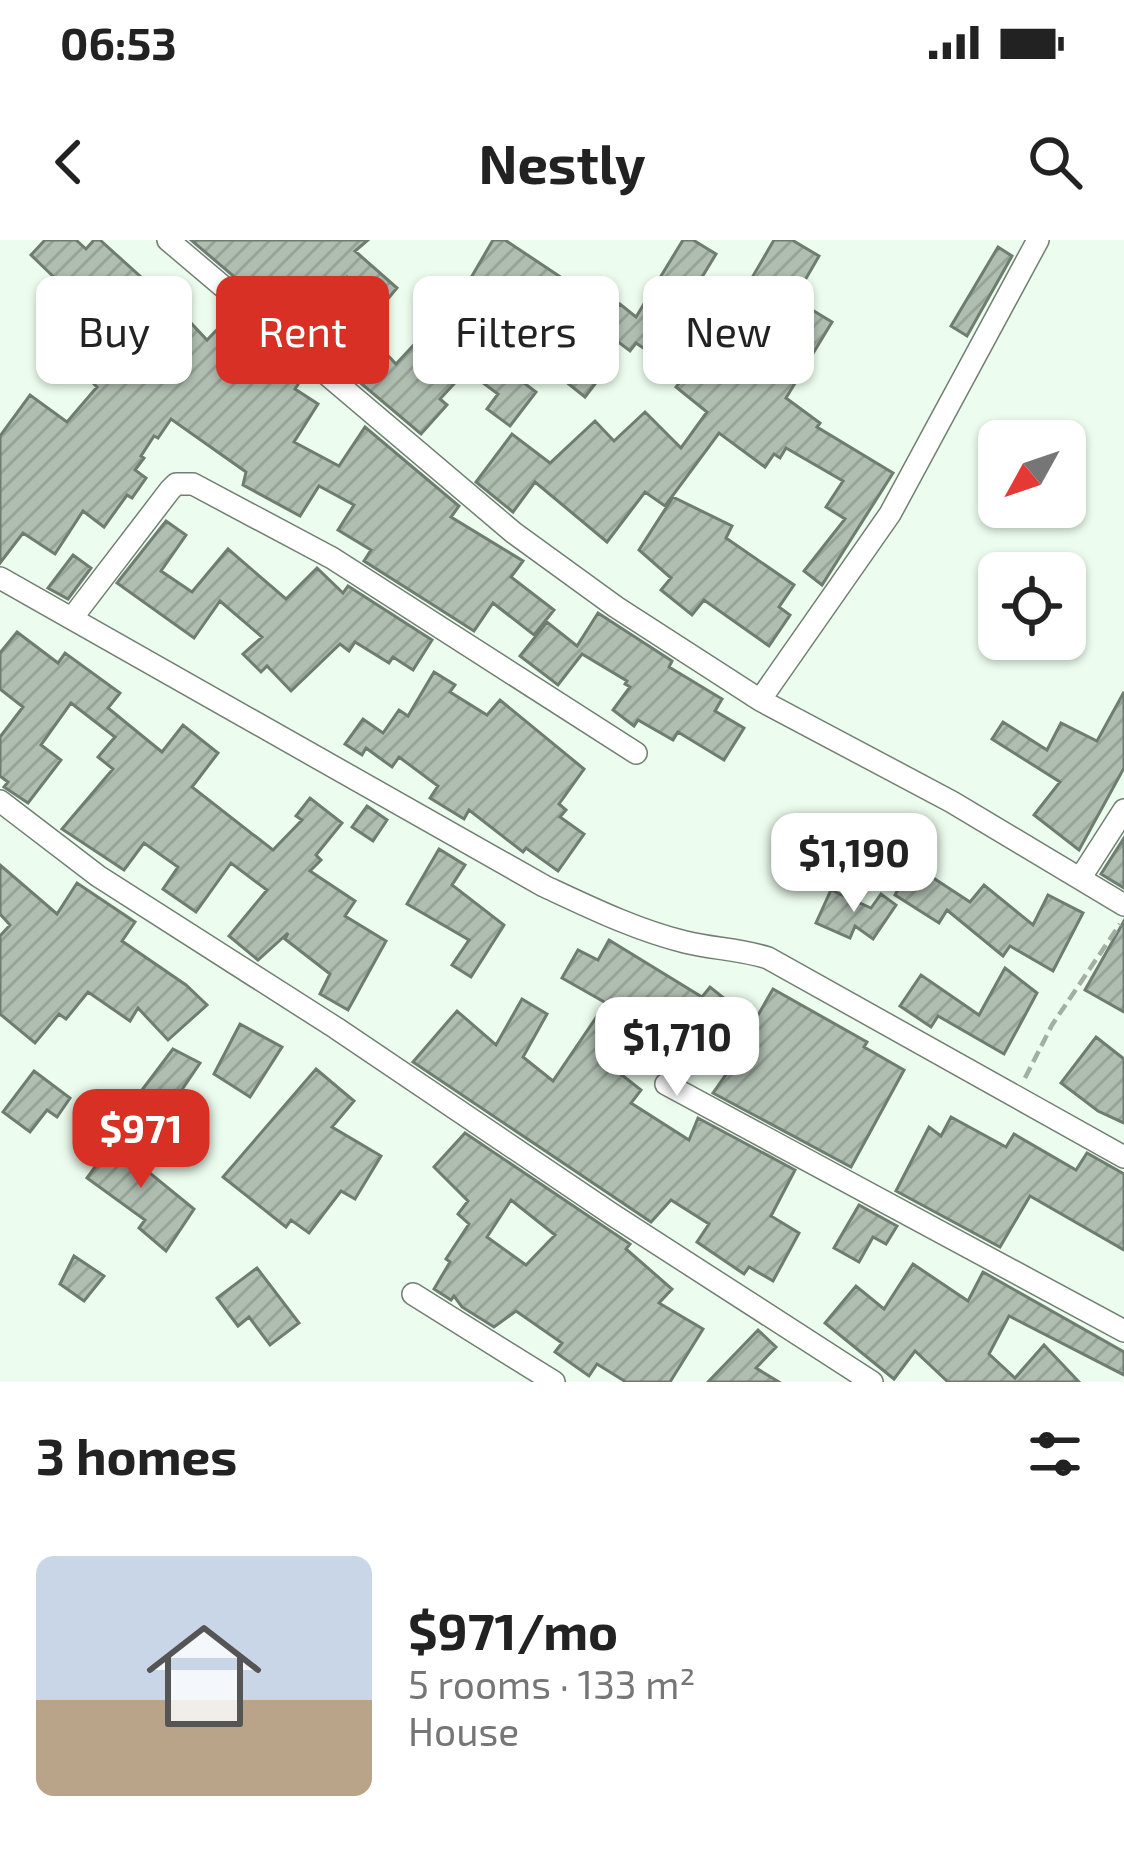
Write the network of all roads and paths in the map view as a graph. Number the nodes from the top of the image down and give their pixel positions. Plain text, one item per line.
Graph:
1 (168, 240) edge
2 (1038, 240) edge
3 (0, 578) edge
4 (71, 618) junction
5 (760, 700) junction
6 (636, 753) dead end
7 (0, 801) edge
8 (1124, 810) edge
9 (1081, 877) junction
10 (1124, 905) edge
11 (1124, 919) edge
12 (666, 1084) dead end
13 (1015, 1099) junction
14 (1124, 1157) edge
15 (413, 1294) dead end
16 (1124, 1331) edge
17 (554, 1382) edge
18 (872, 1382) edge

1 - 5 street
2 - 5 street
3 - 4 street
4 - 6 street
4 - 13 street
5 - 9 street
7 - 18 street
8 - 9 street
9 - 10 street
11 - 13 path
12 - 16 street
13 - 14 street
15 - 17 street

